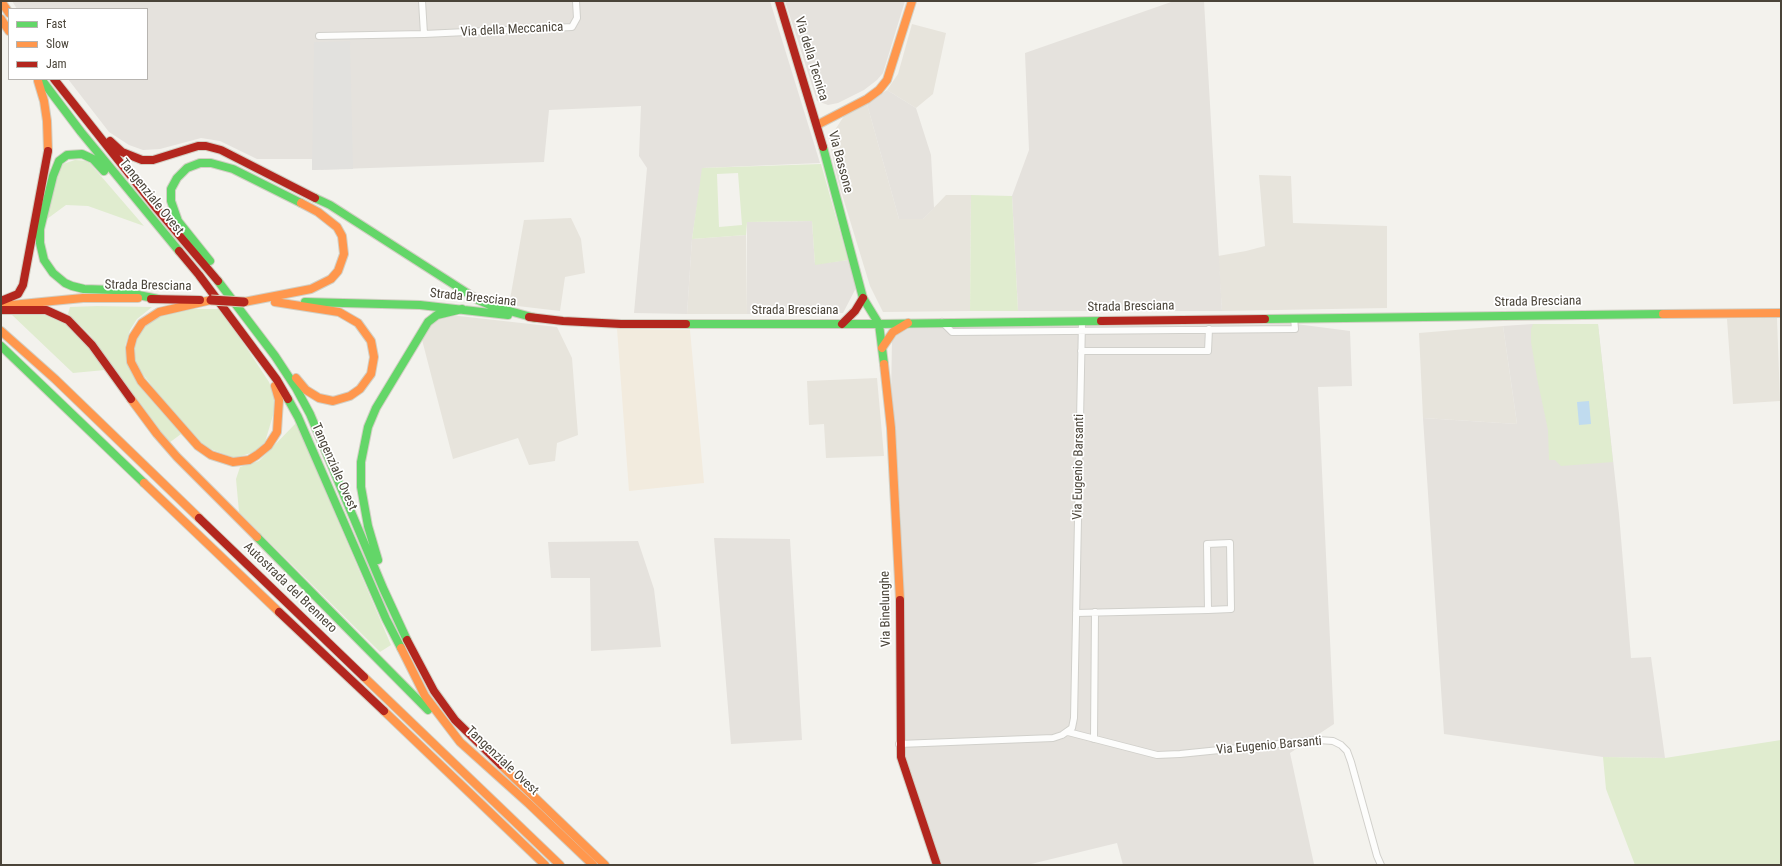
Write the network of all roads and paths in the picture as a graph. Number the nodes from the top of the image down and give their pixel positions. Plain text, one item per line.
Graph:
1 (1, 1) edge
2 (422, 1) edge
3 (576, 1) edge
4 (779, 1) edge
5 (912, 1) edge
6 (8, 12) edge
7 (1, 20) edge
8 (8, 30) edge
9 (424, 34) junction
10 (319, 36) dead end
11 (36, 80) edge
12 (42, 80) edge
13 (56, 82) edge
14 (817, 125) junction
15 (199, 275) junction
16 (225, 290) junction
17 (277, 298) junction
18 (863, 298) junction
19 (158, 299) junction
20 (1, 301) edge
21 (193, 302) junction
22 (1, 306) edge
23 (462, 309) junction
24 (1, 310) edge
25 (225, 310) junction
26 (1781, 313) edge
27 (535, 318) junction
28 (1294, 318) junction
29 (910, 322) junction
30 (942, 322) junction
31 (968, 322) junction
32 (842, 324) junction
33 (879, 324) junction
34 (1082, 326) junction
35 (1209, 329) junction
36 (1, 331) edge
37 (257, 331) junction
38 (968, 332) junction
39 (1, 346) edge
40 (882, 348) junction
41 (1082, 351) junction
42 (382, 588) junction
43 (1208, 610) junction
44 (1095, 612) junction
45 (1076, 613) junction
46 (1068, 732) junction
47 (1094, 739) junction
48 (460, 742) junction
49 (899, 744) junction
50 (545, 865) edge
51 (560, 865) edge
52 (593, 865) edge
53 (605, 865) edge
54 (937, 865) edge
55 (1381, 865) edge

1 - 6 main road
2 - 9 street
3 - 9 street, Via della Meccanica
4 - 14 main road, Via della Tecnica
5 - 14 main road, Via Bassone
7 - 8 main road
9 - 10 street, Via della Meccanica
11 - 20 main road
12 - 15 main road, Tangenziale Ovest
13 - 16 main road, Tangenziale Ovest
13 - 27 main road
14 - 18 main road, Via Bassone
15 - 19 main road
15 - 25 main road, Tangenziale Ovest
16 - 17 main road
16 - 37 main road, Tangenziale Ovest
17 - 21 main road, bridge
17 - 23 main road, Strada Bresciana
17 - 37 main road
18 - 32 main road
18 - 33 main road, Via Bassone
19 - 21 main road, Strada Bresciana
19 - 22 main road, Strada Bresciana
21 - 25 main road
23 - 27 main road, Strada Bresciana
23 - 42 main road
24 - 48 main road
25 - 48 main road, Tangenziale Ovest
26 - 28 main road, Strada Bresciana
27 - 32 main road, Strada Bresciana
28 - 34 main road, Strada Bresciana
28 - 35 street, Strada Bresciana
29 - 30 main road, Strada Bresciana
29 - 33 main road, Strada Bresciana
29 - 40 main road
30 - 31 main road, Strada Bresciana
30 - 38 street, Strada Bresciana
31 - 34 main road, Strada Bresciana
31 - 38 street
32 - 33 main road, Strada Bresciana
33 - 40 main road, Via Binelunghe
34 - 35 street, Strada Bresciana
34 - 38 street, Strada Bresciana
34 - 41 street, Via Eugenio Barsanti
35 - 41 street
36 - 51 main road, Autostrada del Brennero
37 - 42 main road, Tangenziale Ovest
39 - 50 main road, Autostrada del Brennero
40 - 49 main road, Via Binelunghe
41 - 45 street, Via Eugenio Barsanti
42 - 53 main road, Tangenziale Ovest
43 - 43 street
43 - 44 street
44 - 45 street
44 - 47 street
45 - 46 street, Via Eugenio Barsanti
46 - 47 street, Via Eugenio Barsanti
46 - 49 street
47 - 55 street, Via Eugenio Barsanti
48 - 52 main road, Tangenziale Ovest
49 - 54 main road, Via Binelunghe

